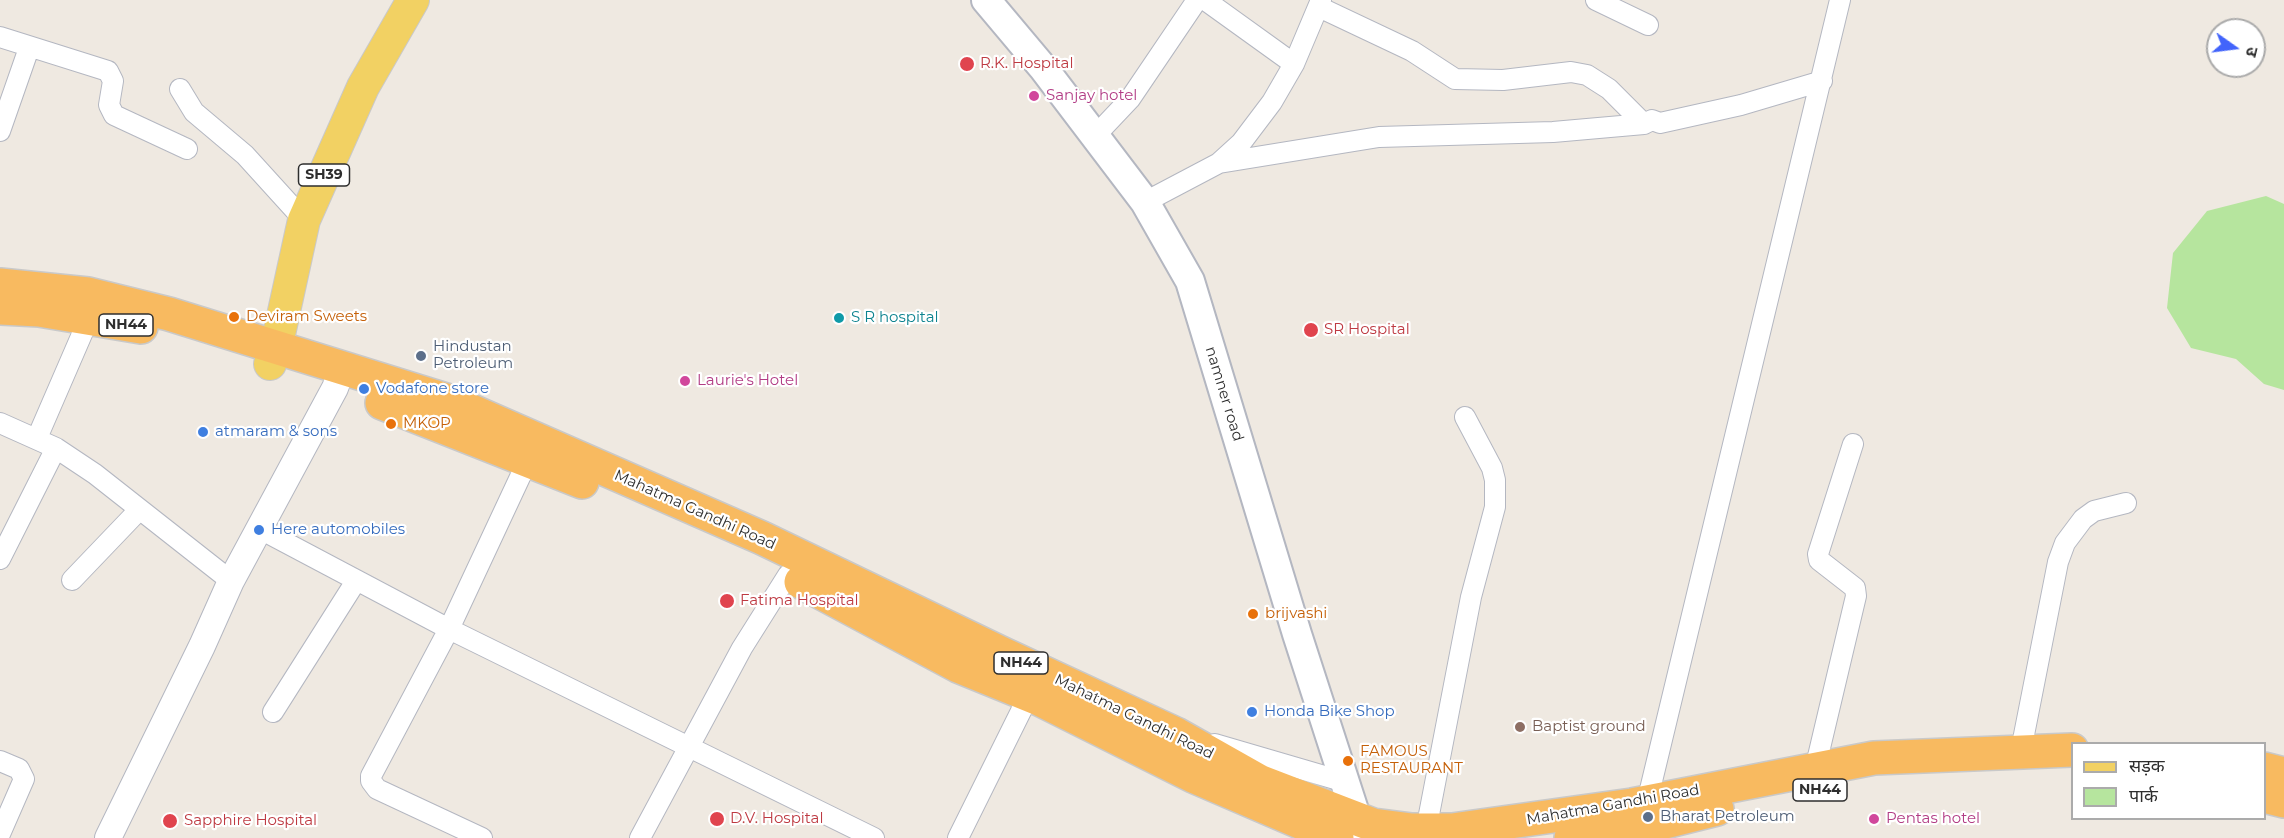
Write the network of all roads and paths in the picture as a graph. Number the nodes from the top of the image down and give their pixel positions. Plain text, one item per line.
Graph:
1 (413, 0) edge
2 (1197, 0) edge
3 (1205, 0) edge
4 (1596, 0) edge
5 (1840, 0) edge
6 (990, 2) edge
7 (1320, 3) edge
8 (1648, 25) dead end
9 (0, 37) edge
10 (29, 48) junction
11 (1293, 64) junction
12 (1822, 81) junction
13 (180, 90) dead end
14 (1644, 124) junction
15 (0, 131) edge
16 (1095, 136) junction
17 (187, 149) dead end
18 (1219, 163) junction
19 (1145, 202) junction
20 (304, 220) junction
21 (0, 285) edge
22 (0, 308) edge
23 (88, 318) junction
24 (273, 356) junction
25 (339, 378) junction
26 (1465, 417) dead end
27 (0, 423) edge
28 (37, 438) junction
29 (1853, 444) dead end
30 (56, 448) junction
31 (528, 460) junction
32 (2126, 502) dead end
33 (139, 510) junction
34 (260, 529) junction
35 (0, 559) edge
36 (788, 576) junction
37 (72, 580) dead end
38 (231, 581) junction
39 (356, 581) junction
40 (449, 629) junction
41 (1029, 695) junction
42 (273, 712) dead end
43 (1169, 731) junction
44 (690, 747) junction
45 (2021, 750) junction
46 (2071, 750) edge
47 (0, 761) edge
48 (1815, 769) junction
49 (2266, 769) edge
50 (2071, 770) edge
51 (2284, 774) edge
52 (1345, 782) junction
53 (2266, 796) edge
54 (2284, 801) edge
55 (1647, 802) junction
56 (1425, 830) junction
57 (1353, 832) edge
58 (0, 834) edge
59 (108, 838) edge
60 (482, 838) edge
61 (640, 838) edge
62 (873, 838) edge
63 (958, 838) edge
64 (1570, 838) edge

1 - 20 main road, SH39
2 - 16 street
3 - 11 street
4 - 8 street
5 - 12 street
6 - 16 main road, namner road
7 - 11 street
7 - 14 street
9 - 10 street
10 - 15 street
10 - 17 street
11 - 18 street
12 - 14 street
12 - 55 street
13 - 20 street
14 - 18 street
16 - 19 main road, namner road
18 - 19 street
19 - 52 main road, namner road
20 - 24 main road, SH39
21 - 24 highway, Mahatma Gandhi Road / NH44
22 - 23 highway, Mahatma Gandhi Road / NH44
23 - 24 highway, Mahatma Gandhi Road / NH44
23 - 28 street
24 - 25 highway, Mahatma Gandhi Road / NH44
25 - 31 highway, Mahatma Gandhi Road / NH44
25 - 34 street
25 - 43 highway, Mahatma Gandhi Road / NH44
26 - 56 street
27 - 28 street
28 - 30 street
29 - 48 street
30 - 33 street
30 - 35 street
31 - 36 highway, Mahatma Gandhi Road / NH44
31 - 40 street
32 - 45 street
33 - 37 street
33 - 38 street
34 - 38 street
34 - 39 street
36 - 41 highway, Mahatma Gandhi Road / NH44
36 - 44 street
38 - 59 street
39 - 40 street
39 - 42 street
40 - 44 street
40 - 60 street
41 - 57 highway, Mahatma Gandhi Road / NH44
41 - 63 street
43 - 52 street
43 - 57 highway, Mahatma Gandhi Road / NH44
44 - 61 street
44 - 62 street
45 - 46 highway, Mahatma Gandhi Road / NH44
45 - 48 highway, Mahatma Gandhi Road / NH44
47 - 58 street
48 - 55 highway, Mahatma Gandhi Road / NH44
49 - 51 highway
50 - 64 highway, Mahatma Gandhi Road / NH44
52 - 57 main road, namner road
53 - 54 highway
55 - 56 highway, Mahatma Gandhi Road / NH44
56 - 57 highway, Mahatma Gandhi Road / NH44

